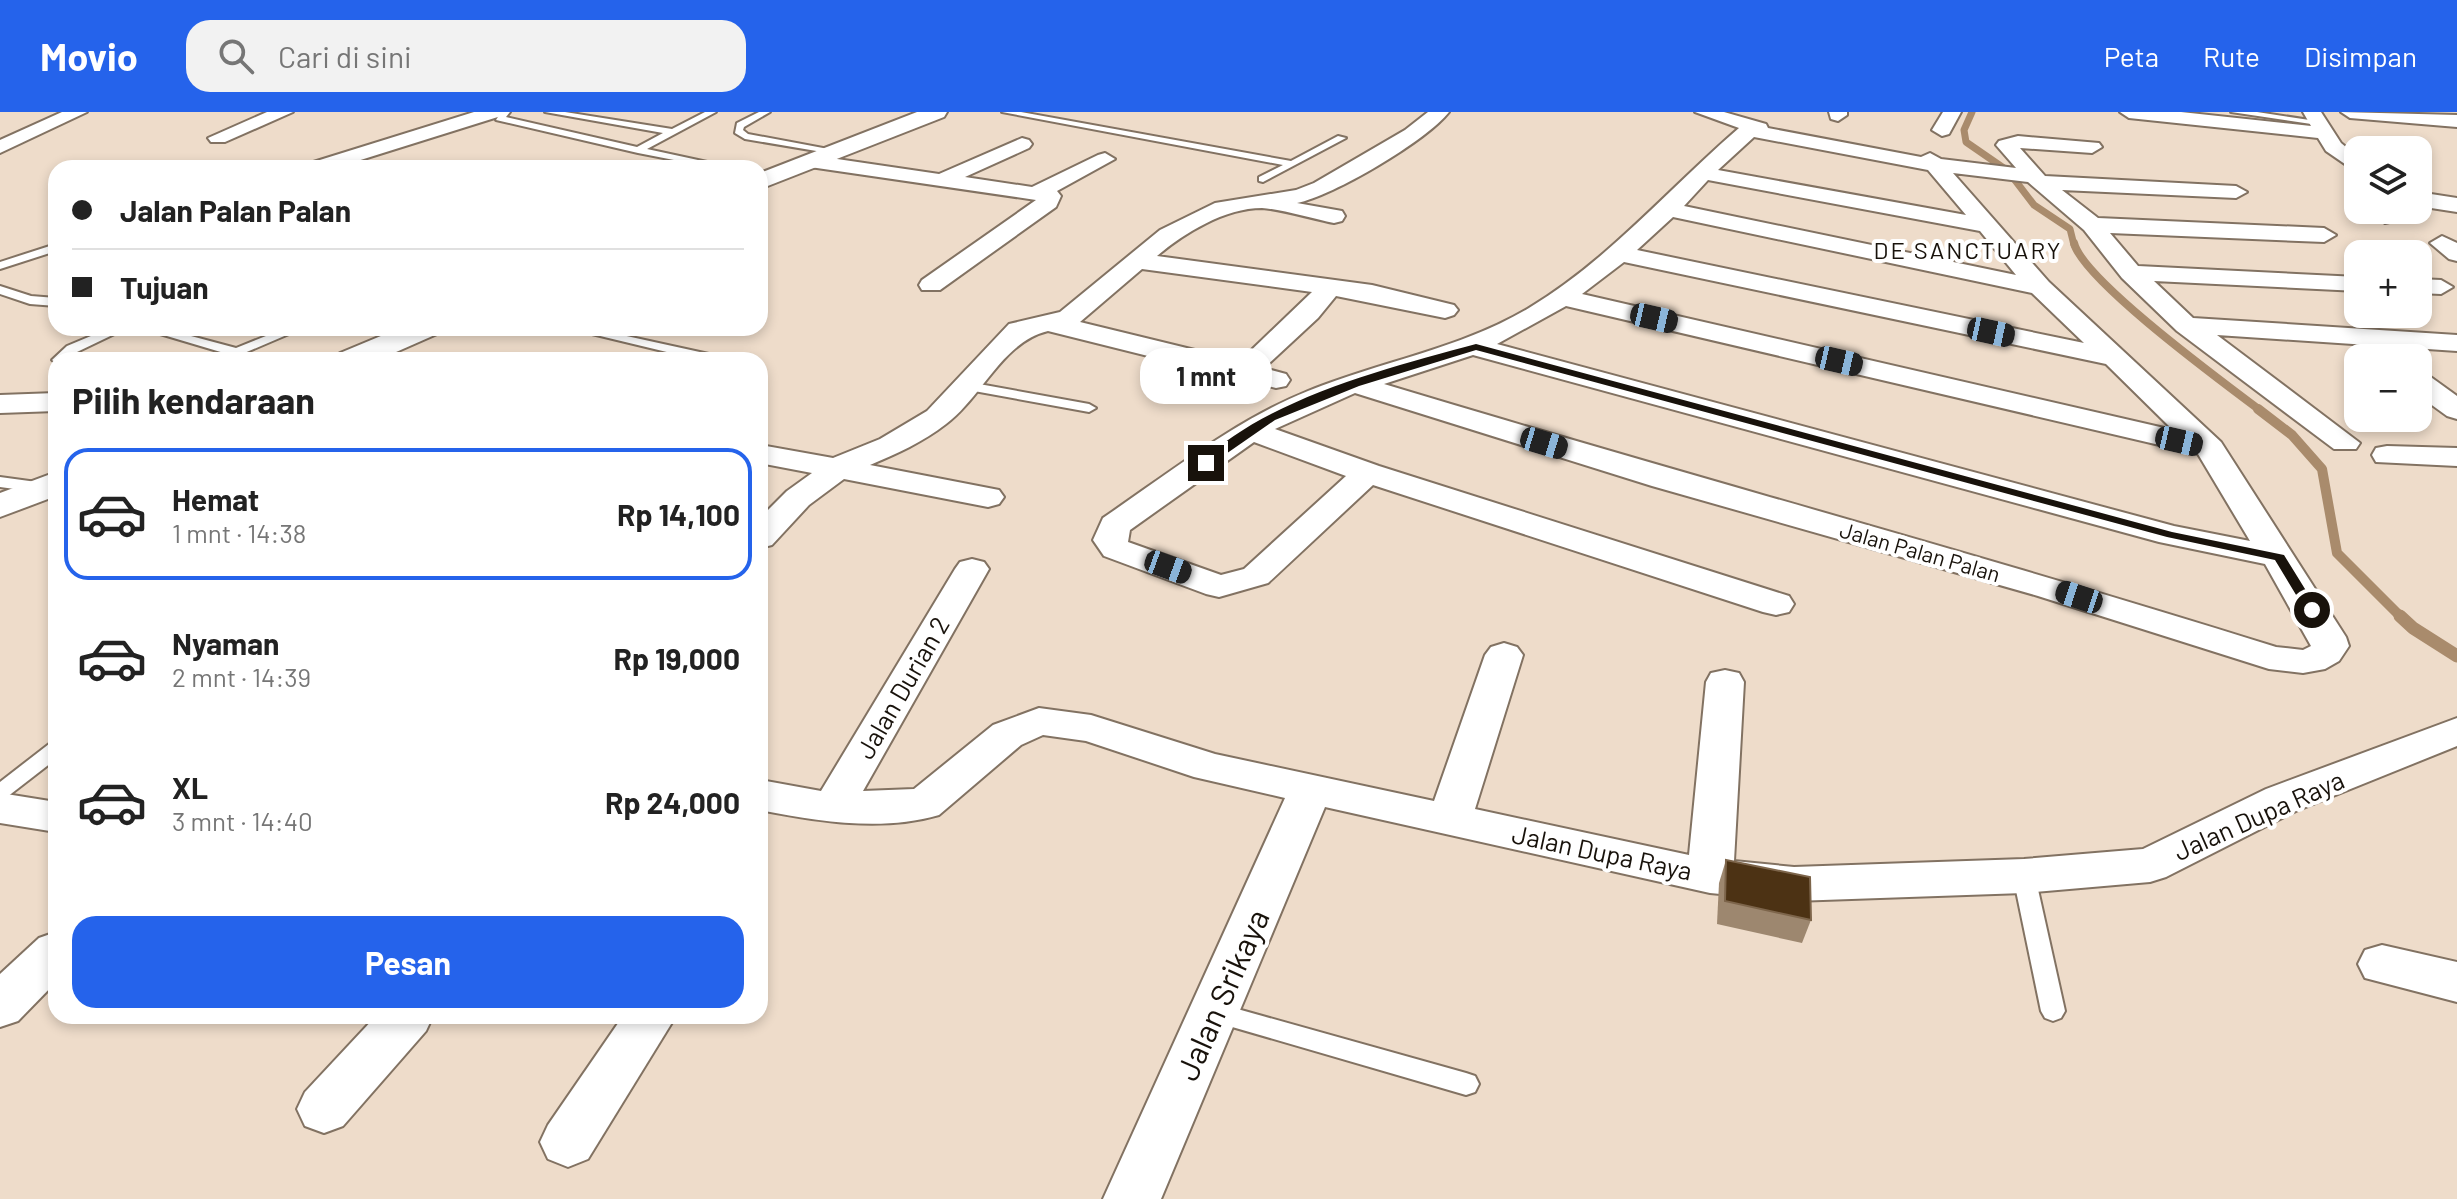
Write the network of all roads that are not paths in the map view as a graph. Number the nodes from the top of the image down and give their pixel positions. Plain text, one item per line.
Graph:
1 (78, 112) edge
2 (284, 112) edge
3 (494, 112) edge
4 (506, 112) edge
5 (549, 112) edge
6 (712, 112) edge
7 (766, 112) edge
8 (936, 112) edge
9 (1006, 112) edge
10 (1440, 112) edge
11 (1704, 112) edge
12 (1952, 112) edge
13 (2129, 112) edge
14 (2235, 112) edge
15 (2350, 112) edge
16 (2156, 113) edge
17 (2403, 114) edge
18 (578, 117) junction
19 (2457, 121) edge
20 (2318, 122) edge
21 (1748, 129) junction
22 (539, 130) junction
23 (1942, 130) dead end
24 (672, 132) junction
25 (218, 138) dead end
26 (1341, 138) dead end
27 (1022, 144) dead end
28 (0, 147) edge
29 (2092, 147) dead end
30 (638, 150) junction
31 (834, 151) junction
32 (2344, 151) edge
33 (1105, 159) dead end
34 (340, 160) edge
35 (689, 160) edge
36 (810, 161) junction
37 (1931, 162) junction
38 (1289, 163) junction
39 (1707, 174) junction
40 (768, 177) edge
41 (2028, 177) junction
42 (940, 181) junction
43 (1258, 191) junction
44 (2236, 192) dead end
45 (1036, 193) junction
46 (2432, 201) edge
47 (2457, 205) edge
48 (1669, 210) junction
49 (1334, 216) dead end
50 (1985, 225) junction
51 (2092, 225) junction
52 (2324, 235) dead end
53 (48, 250) edge
54 (1617, 253) junction
55 (1139, 261) junction
56 (0, 266) edge
57 (2131, 273) junction
58 (2344, 283) edge
59 (931, 285) dead end
60 (1330, 287) junction
61 (2040, 287) junction
62 (0, 290) edge
63 (1561, 297) junction
64 (48, 301) edge
65 (1445, 310) dead end
66 (1044, 322) junction
67 (2186, 325) junction
68 (102, 336) edge
69 (176, 336) edge
70 (277, 336) edge
71 (409, 336) edge
72 (609, 336) edge
73 (2355, 336) junction
74 (2457, 343) edge
75 (2366, 344) edge
76 (1476, 347) junction
77 (69, 352) edge
78 (237, 352) joint
79 (376, 352) edge
80 (682, 352) edge
81 (2115, 358) junction
82 (1245, 371) junction
83 (1276, 380) dead end
84 (1355, 384) junction
85 (968, 386) junction
86 (2432, 391) edge
87 (48, 402) edge
88 (0, 404) edge
89 (1089, 408) dead end
90 (2457, 410) edge
91 (1251, 431) junction
92 (2345, 443) dead end
93 (2210, 448) junction
94 (768, 455) edge
95 (2387, 455) dead end
96 (2457, 457) edge
97 (842, 466) junction
98 (1368, 473) junction
99 (0, 482) edge
100 (48, 485) edge
101 (48, 486) edge
102 (988, 497) dead end
103 (0, 506) edge
104 (768, 530) edge
105 (2280, 557) junction
106 (972, 569) dead end
107 (1776, 604) dead end
108 (1504, 655) dead end
109 (1725, 682) dead end
110 (2457, 731) edge
111 (48, 755) edge
112 (1310, 790) junction
113 (0, 792) edge
114 (768, 796) edge
115 (0, 808) edge
116 (832, 808) junction
117 (48, 816) edge
118 (1449, 821) junction
119 (1710, 876) junction
120 (2024, 876) junction
121 (48, 959) edge
122 (2382, 964) dead end
123 (2457, 982) edge
124 (0, 1006) edge
125 (2053, 1011) dead end
126 (1216, 1013) junction
127 (401, 1024) edge
128 (646, 1024) edge
129 (1466, 1084) dead end
130 (324, 1109) dead end
131 (568, 1142) dead end
132 (1132, 1199) edge

1 - 28 street
2 - 25 street
3 - 34 street
4 - 22 lane
5 - 18 lane
6 - 24 lane
7 - 31 lane
8 - 31 main road
9 - 38 lane
10 - 43 street
11 - 21 street
12 - 23 street
13 - 16 street
14 - 20 lane
15 - 17 street
16 - 20 street
17 - 19 street
18 - 22 lane
18 - 24 lane
20 - 32 street
21 - 37 street
21 - 39 street
22 - 30 lane
24 - 30 lane
26 - 38 lane
27 - 42 street
29 - 41 street
30 - 35 lane
31 - 36 main road
33 - 45 street
36 - 40 main road
36 - 42 street
37 - 41 street
37 - 50 street, Jalan Palan Palan
38 - 43 lane
39 - 48 street
39 - 50 street
41 - 44 street
41 - 51 street
42 - 45 street
43 - 49 street
43 - 55 street
45 - 59 street
46 - 47 street
48 - 54 street
48 - 61 street
50 - 61 street, Jalan Palan Palan
51 - 52 street
51 - 57 street
53 - 56 lane
54 - 63 street
54 - 81 street
55 - 60 street
55 - 66 street
57 - 58 street
57 - 67 street
60 - 65 street
60 - 82 street
61 - 81 street, Jalan Palan Palan
62 - 64 lane
63 - 76 street
63 - 93 street
66 - 82 street
66 - 85 street
67 - 73 street
67 - 92 street
68 - 77 lane
69 - 78 lane
70 - 78 lane
71 - 79 main road
72 - 80 lane
73 - 74 street
73 - 75 street
76 - 84 street
76 - 105 street
81 - 93 street, Jalan Palan Palan
82 - 83 street
84 - 91 street
84 - 105 street, Jalan Palan Palan
85 - 89 lane
85 - 97 street
86 - 90 street
87 - 88 street
91 - 98 street
91 - 98 street
93 - 105 street, Jalan Palan Palan
94 - 97 street
95 - 96 street
97 - 102 street
97 - 104 street
98 - 107 street
99 - 100 lane
101 - 103 main road
106 - 116 street, Jalan Durian 2
108 - 118 street
109 - 119 street
110 - 120 street, Jalan Dupa Raya
111 - 113 lane
112 - 116 street, Jalan Dupa Raya
112 - 118 street, Jalan Dupa Raya
112 - 126 street, Jalan Srikaya
114 - 116 street, Jalan Dupa Raya
115 - 117 street
118 - 119 street, Jalan Dupa Raya
119 - 120 street, Jalan Dupa Raya
120 - 125 lane
121 - 124 street
122 - 123 street
126 - 129 lane
126 - 132 street, Jalan Srikaya
127 - 130 street
128 - 131 street

